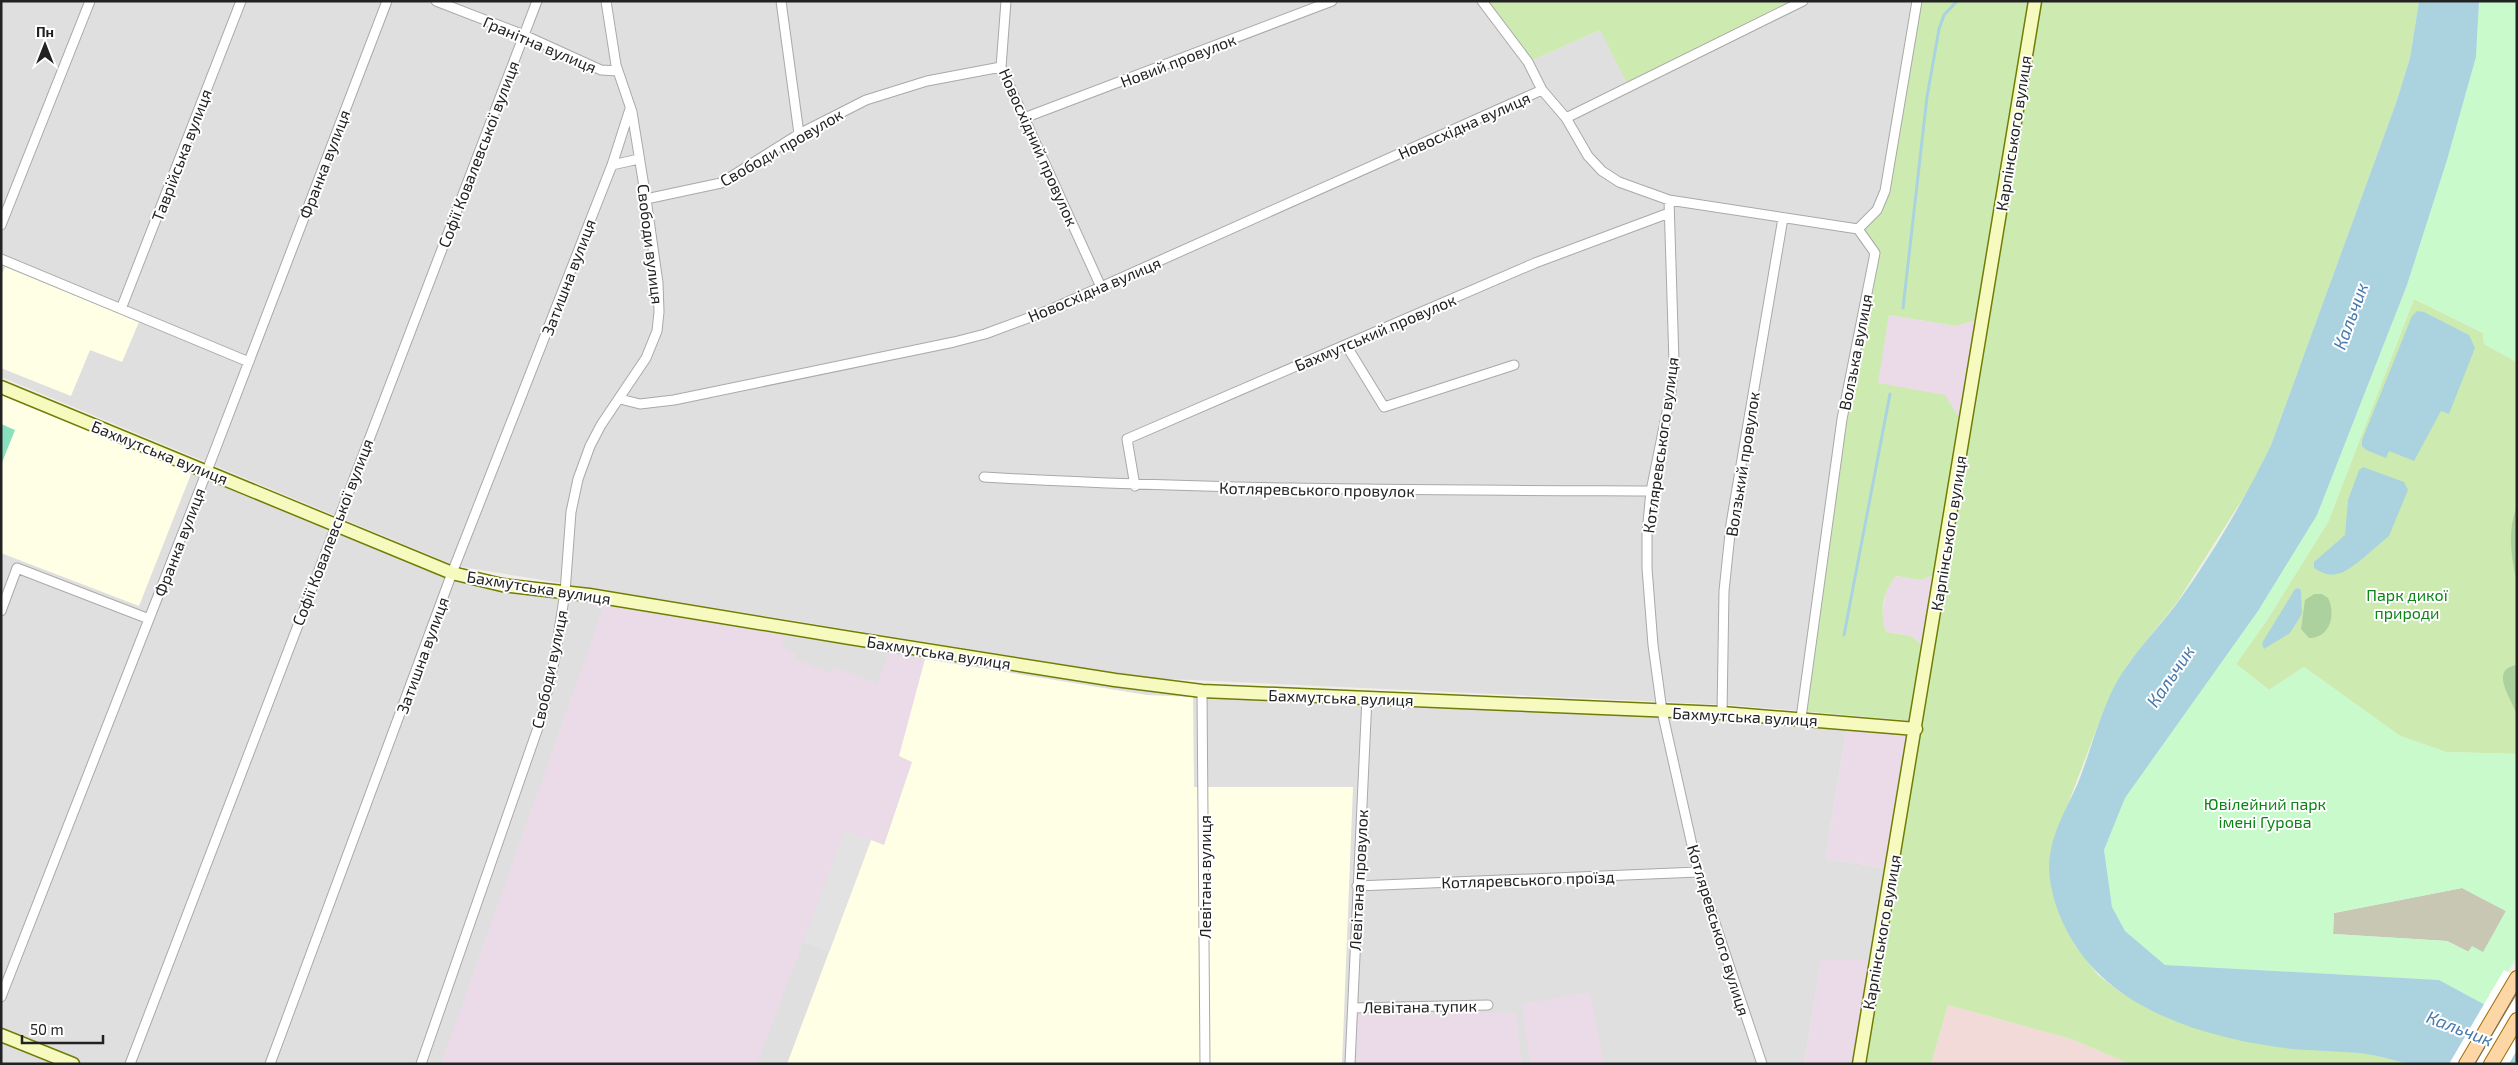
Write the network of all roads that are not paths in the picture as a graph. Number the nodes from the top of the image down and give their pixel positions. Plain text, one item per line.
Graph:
1 (90, 1) edge
2 (241, 1) edge
3 (386, 1) edge
4 (436, 1) edge
5 (537, 1) edge
6 (606, 1) edge
7 (781, 1) edge
8 (1006, 1) edge
9 (1332, 1) edge
10 (1482, 1) edge
11 (1803, 1) edge
12 (1917, 1) edge
13 (2035, 1) edge
14 (524, 35) junction
15 (1001, 67) junction
16 (618, 71) junction
17 (1542, 90) junction
18 (631, 108) junction
19 (1024, 118) junction
20 (1566, 118) junction
21 (799, 134) junction
22 (639, 159) junction
23 (612, 165) junction
24 (646, 199) junction
25 (1669, 200) junction
26 (1669, 212) junction
27 (1783, 218) junction
28 (1, 225) edge
29 (1858, 229) junction
30 (1, 259) edge
31 (1101, 286) junction
32 (121, 308) junction
33 (1346, 344) junction
34 (249, 362) junction
35 (1514, 365) dead end
36 (1, 387) edge
37 (620, 399) junction
38 (207, 471) junction
39 (984, 477) dead end
40 (1135, 486) junction
41 (1651, 491) junction
42 (335, 524) junction
43 (452, 573) junction
44 (565, 592) junction
45 (1, 611) edge
46 (149, 619) junction
47 (1202, 691) junction
48 (1367, 697) junction
49 (1662, 711) junction
50 (1722, 713) junction
51 (1801, 718) junction
52 (1916, 729) junction
53 (1698, 872) junction
54 (1357, 886) junction
55 (2517, 978) edge
56 (1, 997) edge
57 (1488, 1005) dead end
58 (1352, 1008) junction
59 (2517, 1020) edge
60 (1, 1035) edge
61 (73, 1064) edge
62 (130, 1064) edge
63 (270, 1064) edge
64 (421, 1064) edge
65 (1205, 1064) edge
66 (1350, 1064) edge
67 (1762, 1064) edge
68 (1859, 1064) edge
69 (2466, 1064) edge
70 (2491, 1064) edge

1 - 28 street
2 - 32 street, Таврійська вулиця
3 - 34 street, Франка вулиця
4 - 14 street, Гранітна вулиця
5 - 14 street, Софії Ковалевської вулиця
6 - 16 street
7 - 21 street
8 - 15 street, Новосхідний провулок
9 - 19 street, Новий провулок
10 - 17 street
11 - 20 street
12 - 29 street
13 - 52 street, Карпінського вулиця
14 - 16 street, Гранітна вулиця
14 - 42 street, Софії Ковалевської вулиця
15 - 19 street, Новосхідний провулок
15 - 21 street, Свободи провулок
16 - 18 street
17 - 20 street
17 - 31 street, Новосхідна вулиця
18 - 22 street
18 - 23 street, Затишна вулиця
19 - 31 street, Новосхідний провулок
20 - 25 street
21 - 24 street, Свободи провулок
22 - 23 street
22 - 24 street, Свободи вулиця
23 - 43 street, Затишна вулиця
24 - 37 street, Свободи вулиця
25 - 26 street, Котляревського вулиця
25 - 27 street
26 - 33 street, Бахмутський провулок
26 - 41 street, Котляревського вулиця
27 - 29 street
27 - 50 street, Волзький провулок
29 - 51 street, Волзька вулиця
30 - 32 street
31 - 37 street, Новосхідна вулиця
32 - 34 street
33 - 35 street
33 - 40 street, Бахмутський провулок
34 - 38 street, Франка вулиця
36 - 38 street, Бахмутська вулиця
37 - 44 street, Свободи вулиця
38 - 42 street, Бахмутська вулиця
38 - 46 street, Франка вулиця
39 - 40 street, Котляревського провулок
40 - 41 street, Котляревського провулок
41 - 49 street, Котляревського вулиця
42 - 43 street, Бахмутська вулиця
42 - 62 street, Софії Ковалевської вулиця
43 - 44 street, Бахмутська вулиця
43 - 63 street, Затишна вулиця
44 - 47 street, Бахмутська вулиця
44 - 64 street, Свободи вулиця
45 - 46 street
46 - 56 street, Франка вулиця
47 - 48 street, Бахмутська вулиця
47 - 65 street, Левітана вулиця
48 - 49 street, Бахмутська вулиця
48 - 54 street, Левітана провулок
49 - 50 street, Бахмутська вулиця
49 - 53 street, Котляревського вулиця
50 - 51 street, Бахмутська вулиця
51 - 52 street, Бахмутська вулиця
52 - 68 street, Карпінського вулиця
53 - 54 street, Котляревського проїзд
53 - 67 street, Котляревського вулиця
54 - 58 street, Левітана провулок
55 - 69 main road
57 - 58 street, Левітана тупик
58 - 66 street, Левітана провулок
59 - 70 main road
60 - 61 street

